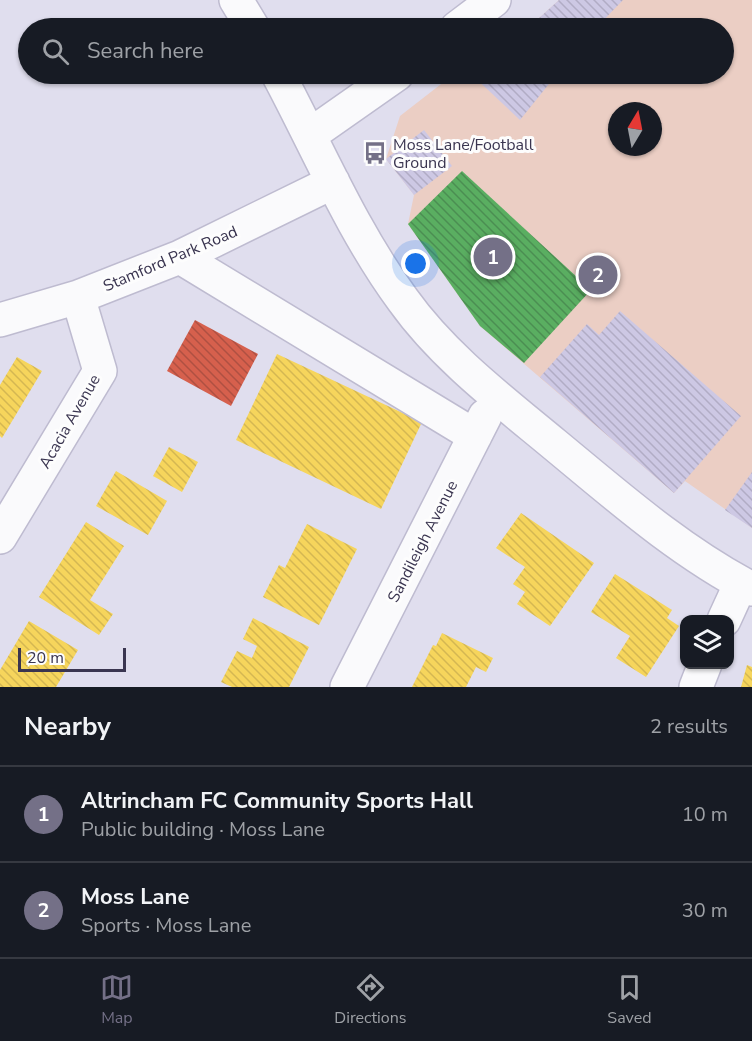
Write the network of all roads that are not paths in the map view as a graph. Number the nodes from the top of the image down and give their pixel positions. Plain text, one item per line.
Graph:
1 (236, 0) edge
2 (494, 0) edge
3 (248, 18) edge
4 (470, 18) edge
5 (283, 84) edge
6 (383, 84) edge
7 (310, 135) junction
8 (333, 182) junction
9 (180, 257) junction
10 (78, 297) junction
11 (0, 320) edge
12 (495, 395) junction
13 (475, 436) junction
14 (0, 537) edge
15 (746, 586) edge
16 (727, 615) edge
17 (703, 669) edge
18 (347, 687) edge
19 (696, 687) edge

1 - 3 street
2 - 4 street
5 - 7 street
6 - 7 street
7 - 8 street
8 - 9 street, Stamford Park Road
8 - 12 street
9 - 10 street, Stamford Park Road
9 - 13 street
10 - 11 street, Stamford Park Road
10 - 14 street, Acacia Avenue
12 - 13 street, Sandileigh Avenue
12 - 15 street
13 - 18 street, Sandileigh Avenue
15 - 16 street
17 - 19 street

